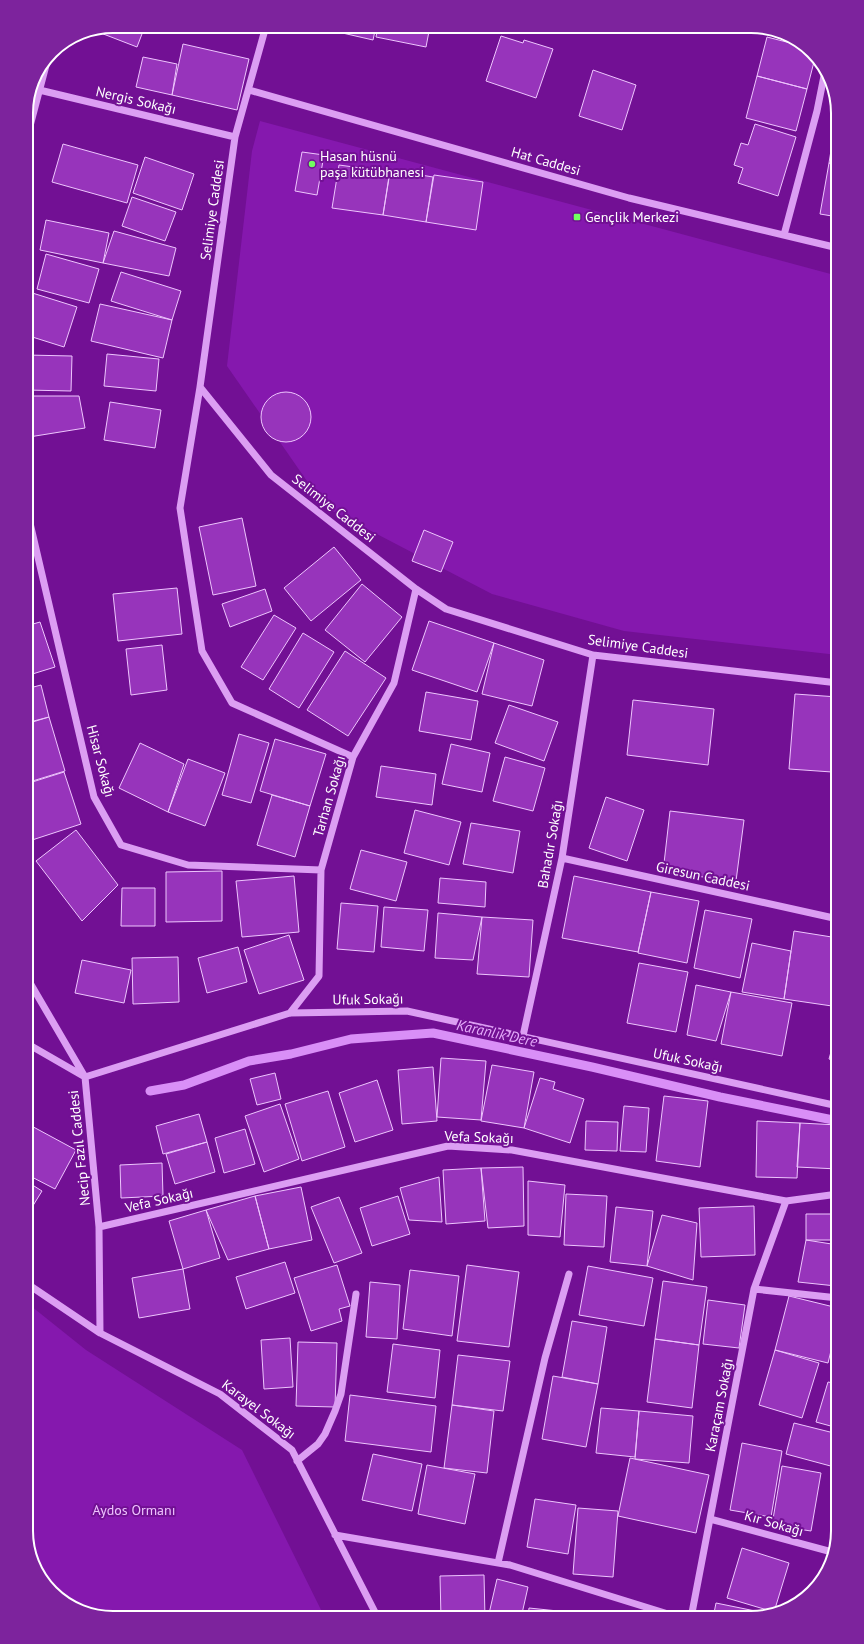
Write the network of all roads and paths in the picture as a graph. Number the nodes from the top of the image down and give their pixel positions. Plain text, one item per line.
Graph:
1 (264, 33) edge
2 (45, 70) edge
3 (823, 79) edge
4 (249, 90) junction
5 (39, 91) junction
6 (33, 114) edge
7 (235, 137) junction
8 (784, 235) junction
9 (831, 246) edge
10 (200, 387) junction
11 (33, 536) edge
12 (416, 589) junction
13 (592, 655) junction
14 (831, 682) edge
15 (353, 757) junction
16 (562, 858) junction
17 (321, 870) junction
18 (831, 917) edge
19 (33, 988) edge
20 (290, 1013) junction
21 (523, 1036) junction
22 (33, 1047) edge
23 (85, 1077) junction
24 (831, 1104) edge
25 (831, 1195) edge
26 (786, 1200) junction
27 (99, 1227) junction
28 (569, 1274) dead end
29 (33, 1288) edge
30 (754, 1289) junction
31 (356, 1294) dead end
32 (831, 1297) edge
33 (100, 1333) junction
34 (297, 1462) junction
35 (710, 1519) junction
36 (335, 1535) junction
37 (828, 1551) edge
38 (498, 1563) junction
39 (374, 1611) edge
40 (658, 1611) edge
41 (692, 1611) edge

1 - 4 street, Selimiye Caddesi
2 - 5 street
3 - 8 street
4 - 7 street, Selimiye Caddesi
4 - 8 street, Hat Caddesi
5 - 6 street
5 - 7 street, Nergis Sokağı
7 - 10 street, Selimiye Caddesi
8 - 9 street, Hat Caddesi
10 - 12 street, Selimiye Caddesi
10 - 15 street
11 - 17 street, Hisar Sokağı
12 - 13 street, Selimiye Caddesi
12 - 15 street, Tarhan Sokağı
13 - 14 street, Selimiye Caddesi
13 - 16 street, Bahadır Sokağı
15 - 17 street, Tarhan Sokağı
16 - 18 street, Giresun Caddesi
16 - 21 street, Bahadır Sokağı
17 - 20 street, Tarhan Sokağı
19 - 23 street, Necip Fazıl Caddesi
20 - 21 street, Ufuk Sokağı
20 - 23 street, Ufuk Sokağı
21 - 24 street, Ufuk Sokağı
22 - 23 street
23 - 27 street, Necip Fazıl Caddesi
25 - 26 street, Vefa Sokağı
26 - 27 street, Vefa Sokağı
26 - 30 street, Karaçam Sokağı
27 - 33 street, Necip Fazıl Caddesi
28 - 38 street
29 - 33 street, Karayel Sokağı
30 - 32 street
30 - 35 street, Karaçam Sokağı
31 - 34 street
33 - 34 street, Karayel Sokağı
34 - 36 street, Karayel Sokağı
35 - 37 street, Kır Sokağı
35 - 41 street, Karaçam Sokağı
36 - 38 street
36 - 39 street, Karayel Sokağı
38 - 40 street

